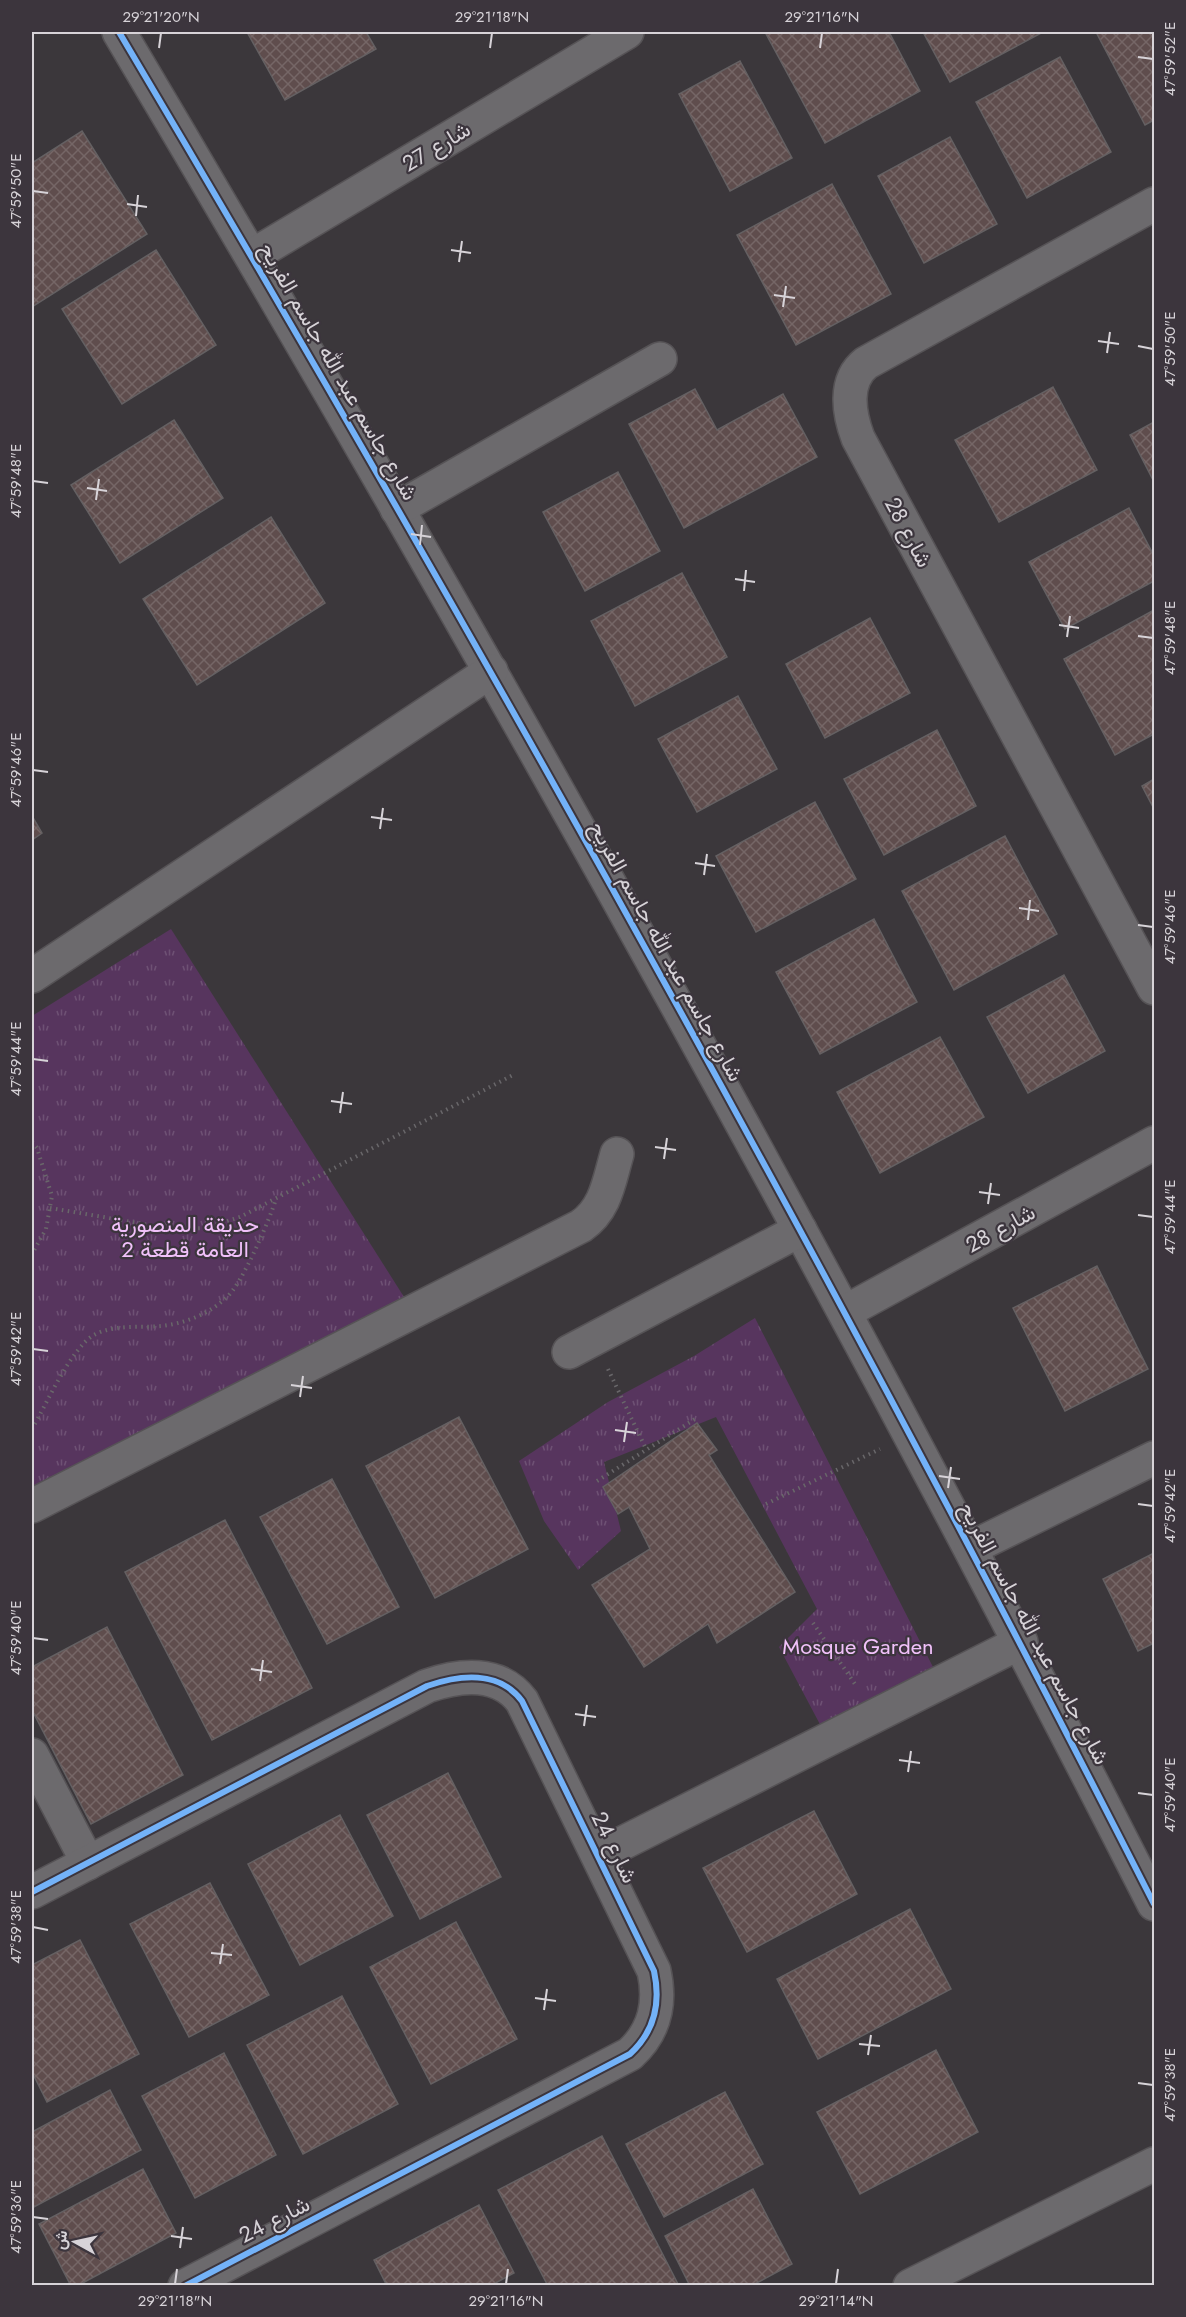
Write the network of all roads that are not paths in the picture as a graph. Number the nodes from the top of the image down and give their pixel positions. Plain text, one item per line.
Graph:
1 (119, 32) edge
2 (621, 33) edge
3 (1155, 204) edge
4 (252, 256) junction
5 (660, 359) dead end
6 (397, 509) junction
7 (491, 671) junction
8 (32, 976) edge
9 (1155, 988) edge
10 (1155, 1143) edge
11 (617, 1154) dead end
12 (800, 1230) junction
13 (845, 1312) junction
14 (581, 1345) road end
15 (1155, 1458) edge
16 (32, 1506) edge
17 (971, 1548) junction
18 (1021, 1642) junction
19 (32, 1755) edge
20 (599, 1855) junction
21 (88, 1863) junction
22 (32, 1892) edge
23 (1155, 1904) edge
24 (1155, 2164) edge
25 (185, 2286) edge
26 (910, 2286) edge

1 - 4 street, شارع جاسم عبد الله جاسم الفريح
2 - 4 street, شارع 27
3 - 9 street, شارع 28
4 - 6 street, شارع جاسم عبد الله جاسم الفريح
5 - 6 street
6 - 7 street, شارع جاسم عبد الله جاسم الفريح
7 - 8 street
7 - 12 street, شارع جاسم عبد الله جاسم الفريح
10 - 13 street, شارع 28
11 - 16 street
12 - 13 street, شارع جاسم عبد الله جاسم الفريح
12 - 14 street
13 - 17 street, شارع جاسم عبد الله جاسم الفريح
15 - 17 street
17 - 18 street, شارع جاسم عبد الله جاسم الفريح
18 - 20 street
18 - 23 street, شارع جاسم عبد الله جاسم الفريح
19 - 21 street
20 - 21 street, شارع 24
20 - 25 street, شارع 24
21 - 22 street, شارع 24
24 - 26 street

